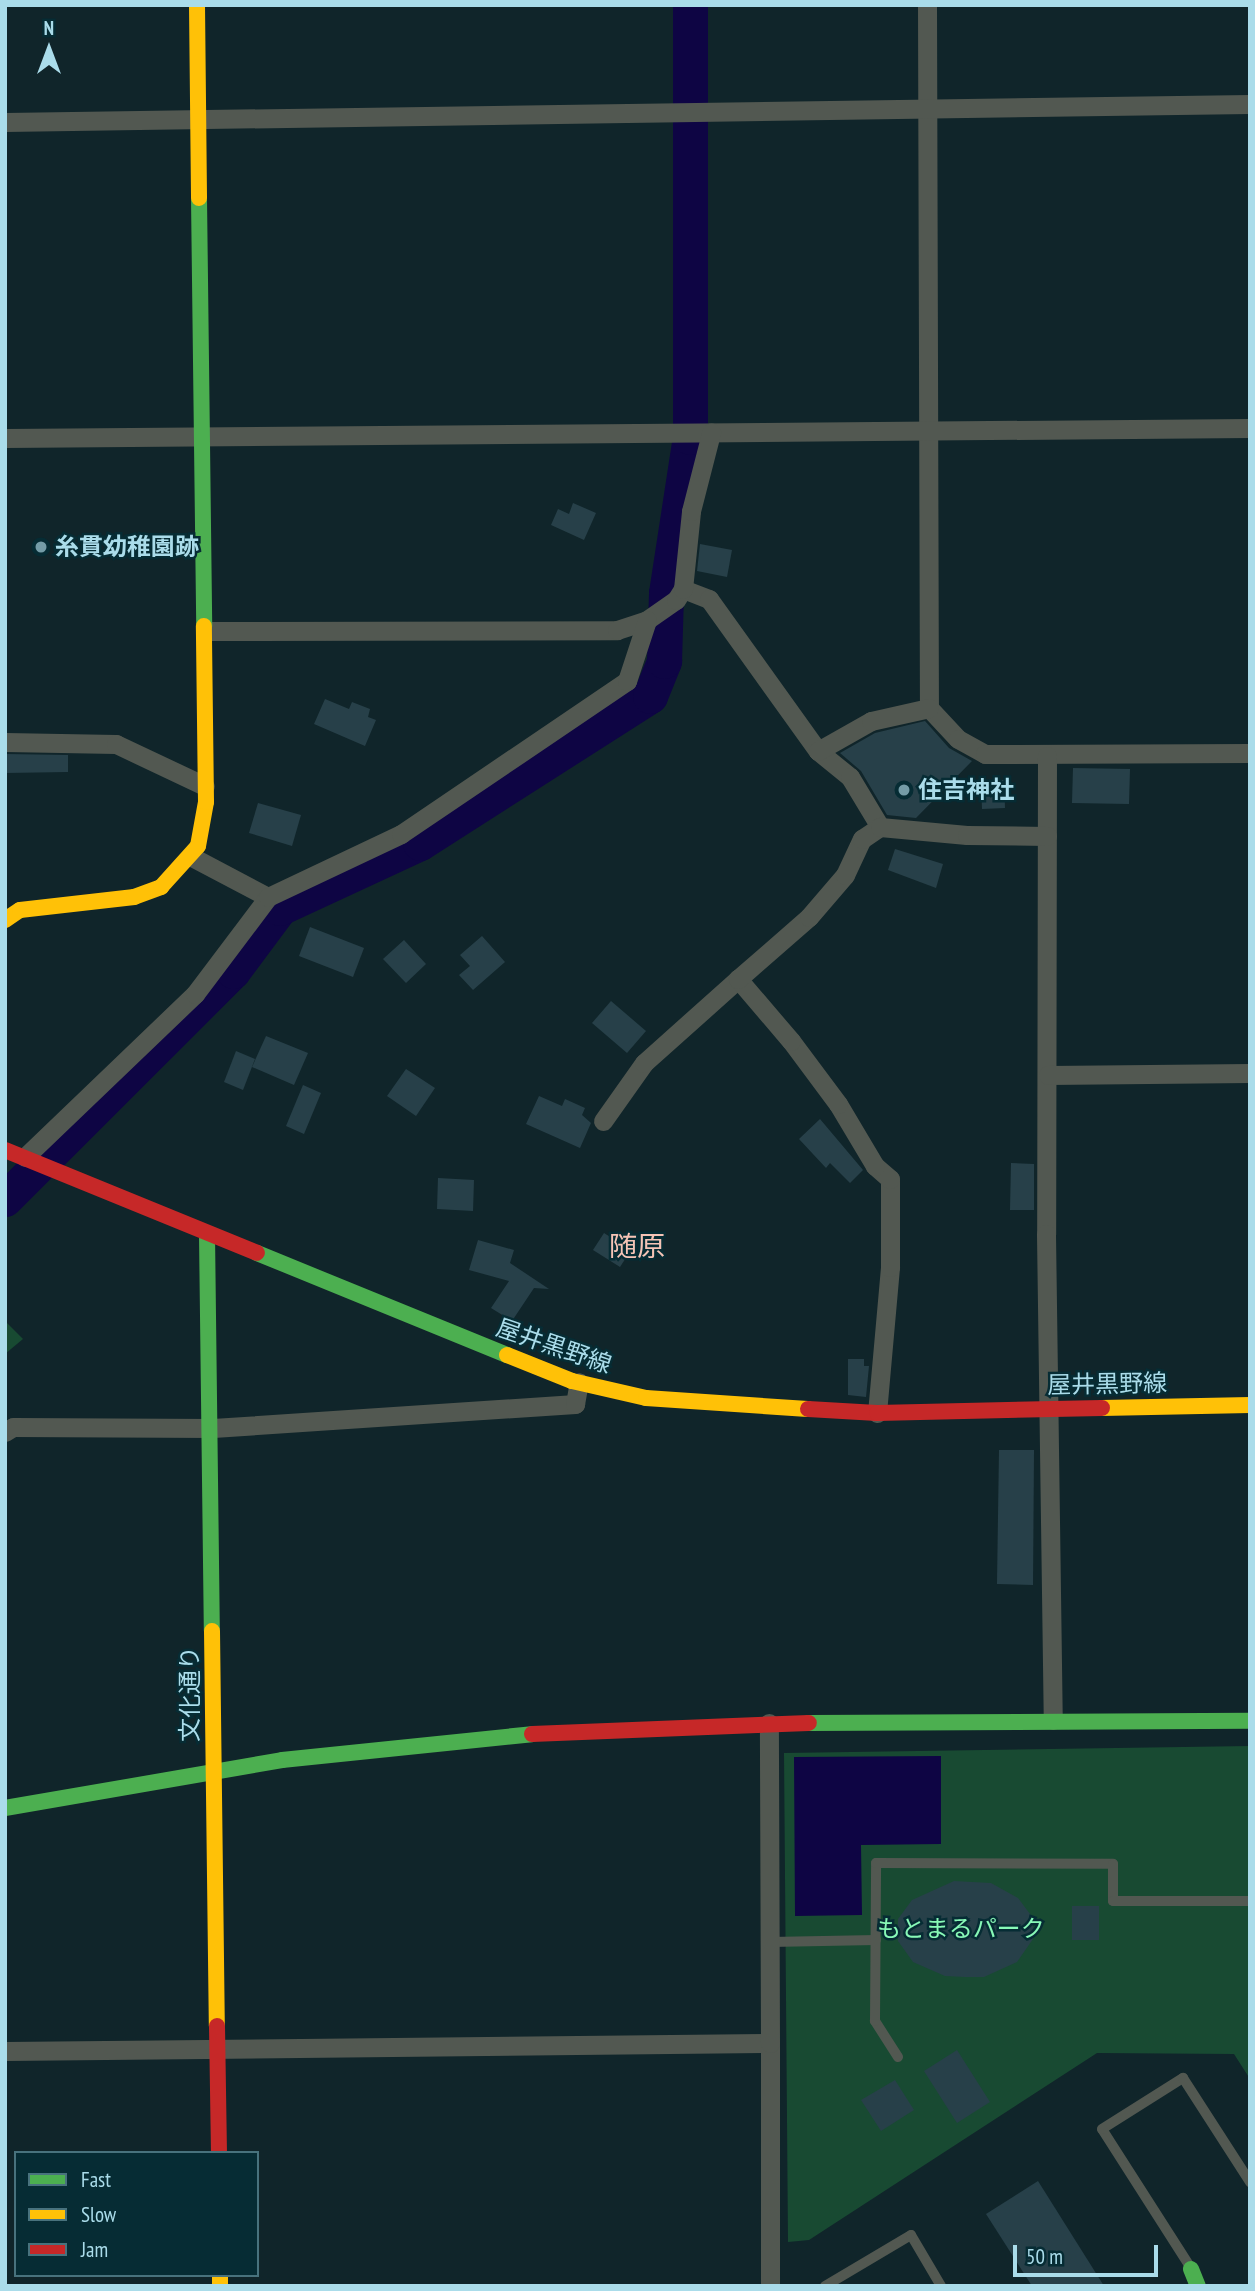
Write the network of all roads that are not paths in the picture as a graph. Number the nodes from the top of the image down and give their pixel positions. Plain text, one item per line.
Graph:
1 (197, 5) edge
2 (927, 5) edge
3 (1250, 104) edge
4 (927, 109) junction
5 (198, 121) junction
6 (5, 122) edge
7 (1250, 428) edge
8 (927, 430) junction
9 (711, 433) junction
10 (5, 438) edge
11 (202, 439) junction
12 (683, 589) junction
13 (647, 620) junction
14 (205, 631) junction
15 (929, 708) junction
16 (5, 742) edge
17 (818, 751) junction
18 (1250, 753) edge
19 (1047, 756) junction
20 (205, 786) junction
21 (880, 827) junction
22 (1046, 836) junction
23 (192, 857) junction
24 (268, 898) junction
25 (5, 920) edge
26 (738, 979) junction
27 (1250, 1073) edge
28 (1048, 1075) junction
29 (603, 1121) dead end
30 (5, 1150) edge
31 (24, 1157) junction
32 (207, 1234) junction
33 (579, 1382) junction
34 (1250, 1405) edge
35 (1051, 1408) junction
36 (877, 1413) junction
37 (213, 1428) junction
38 (5, 1432) edge
39 (1053, 1720) junction
40 (1250, 1721) edge
41 (769, 1723) junction
42 (213, 1770) junction
43 (5, 1808) edge
44 (1250, 1902) edge
45 (876, 1940) junction
46 (770, 1942) junction
47 (770, 2043) junction
48 (219, 2049) junction
49 (5, 2051) edge
50 (898, 2056) dead end
51 (219, 2151) edge
52 (1250, 2182) edge
53 (1191, 2269) joint
54 (770, 2286) edge
55 (825, 2286) edge
56 (941, 2286) edge
57 (1198, 2286) edge

1 - 5 main road
2 - 4 street
3 - 4 street
4 - 5 street
4 - 8 street
5 - 6 street
5 - 11 main road
7 - 8 street
8 - 9 street
8 - 15 street
9 - 11 street
9 - 12 street
10 - 11 street
11 - 14 main road
12 - 13 street
12 - 17 street
13 - 14 street
13 - 24 street
14 - 20 main road
15 - 17 street
15 - 19 street
16 - 20 street
17 - 21 street
18 - 19 street
19 - 22 street
20 - 23 main road
21 - 22 street
21 - 26 street
22 - 28 street
23 - 24 street
23 - 25 main road
24 - 31 street
26 - 29 street
26 - 36 street
27 - 28 street
28 - 35 street
30 - 31 main road, 屋井黒野線
31 - 32 main road, 屋井黒野線
32 - 33 main road, 屋井黒野線
32 - 37 main road, 文化通り
33 - 36 main road, 屋井黒野線
33 - 37 street
34 - 35 main road, 屋井黒野線
35 - 36 main road, 屋井黒野線
35 - 39 street
37 - 38 street
37 - 42 main road, 文化通り
39 - 40 main road
39 - 41 main road
41 - 42 main road
41 - 46 street
42 - 43 main road
42 - 48 main road, 文化通り
44 - 45 lane
45 - 46 lane
45 - 50 lane
46 - 47 street
47 - 48 street
47 - 54 street
48 - 49 street
48 - 51 main road, 文化通り
52 - 53 lane
53 - 57 main road
55 - 56 lane

